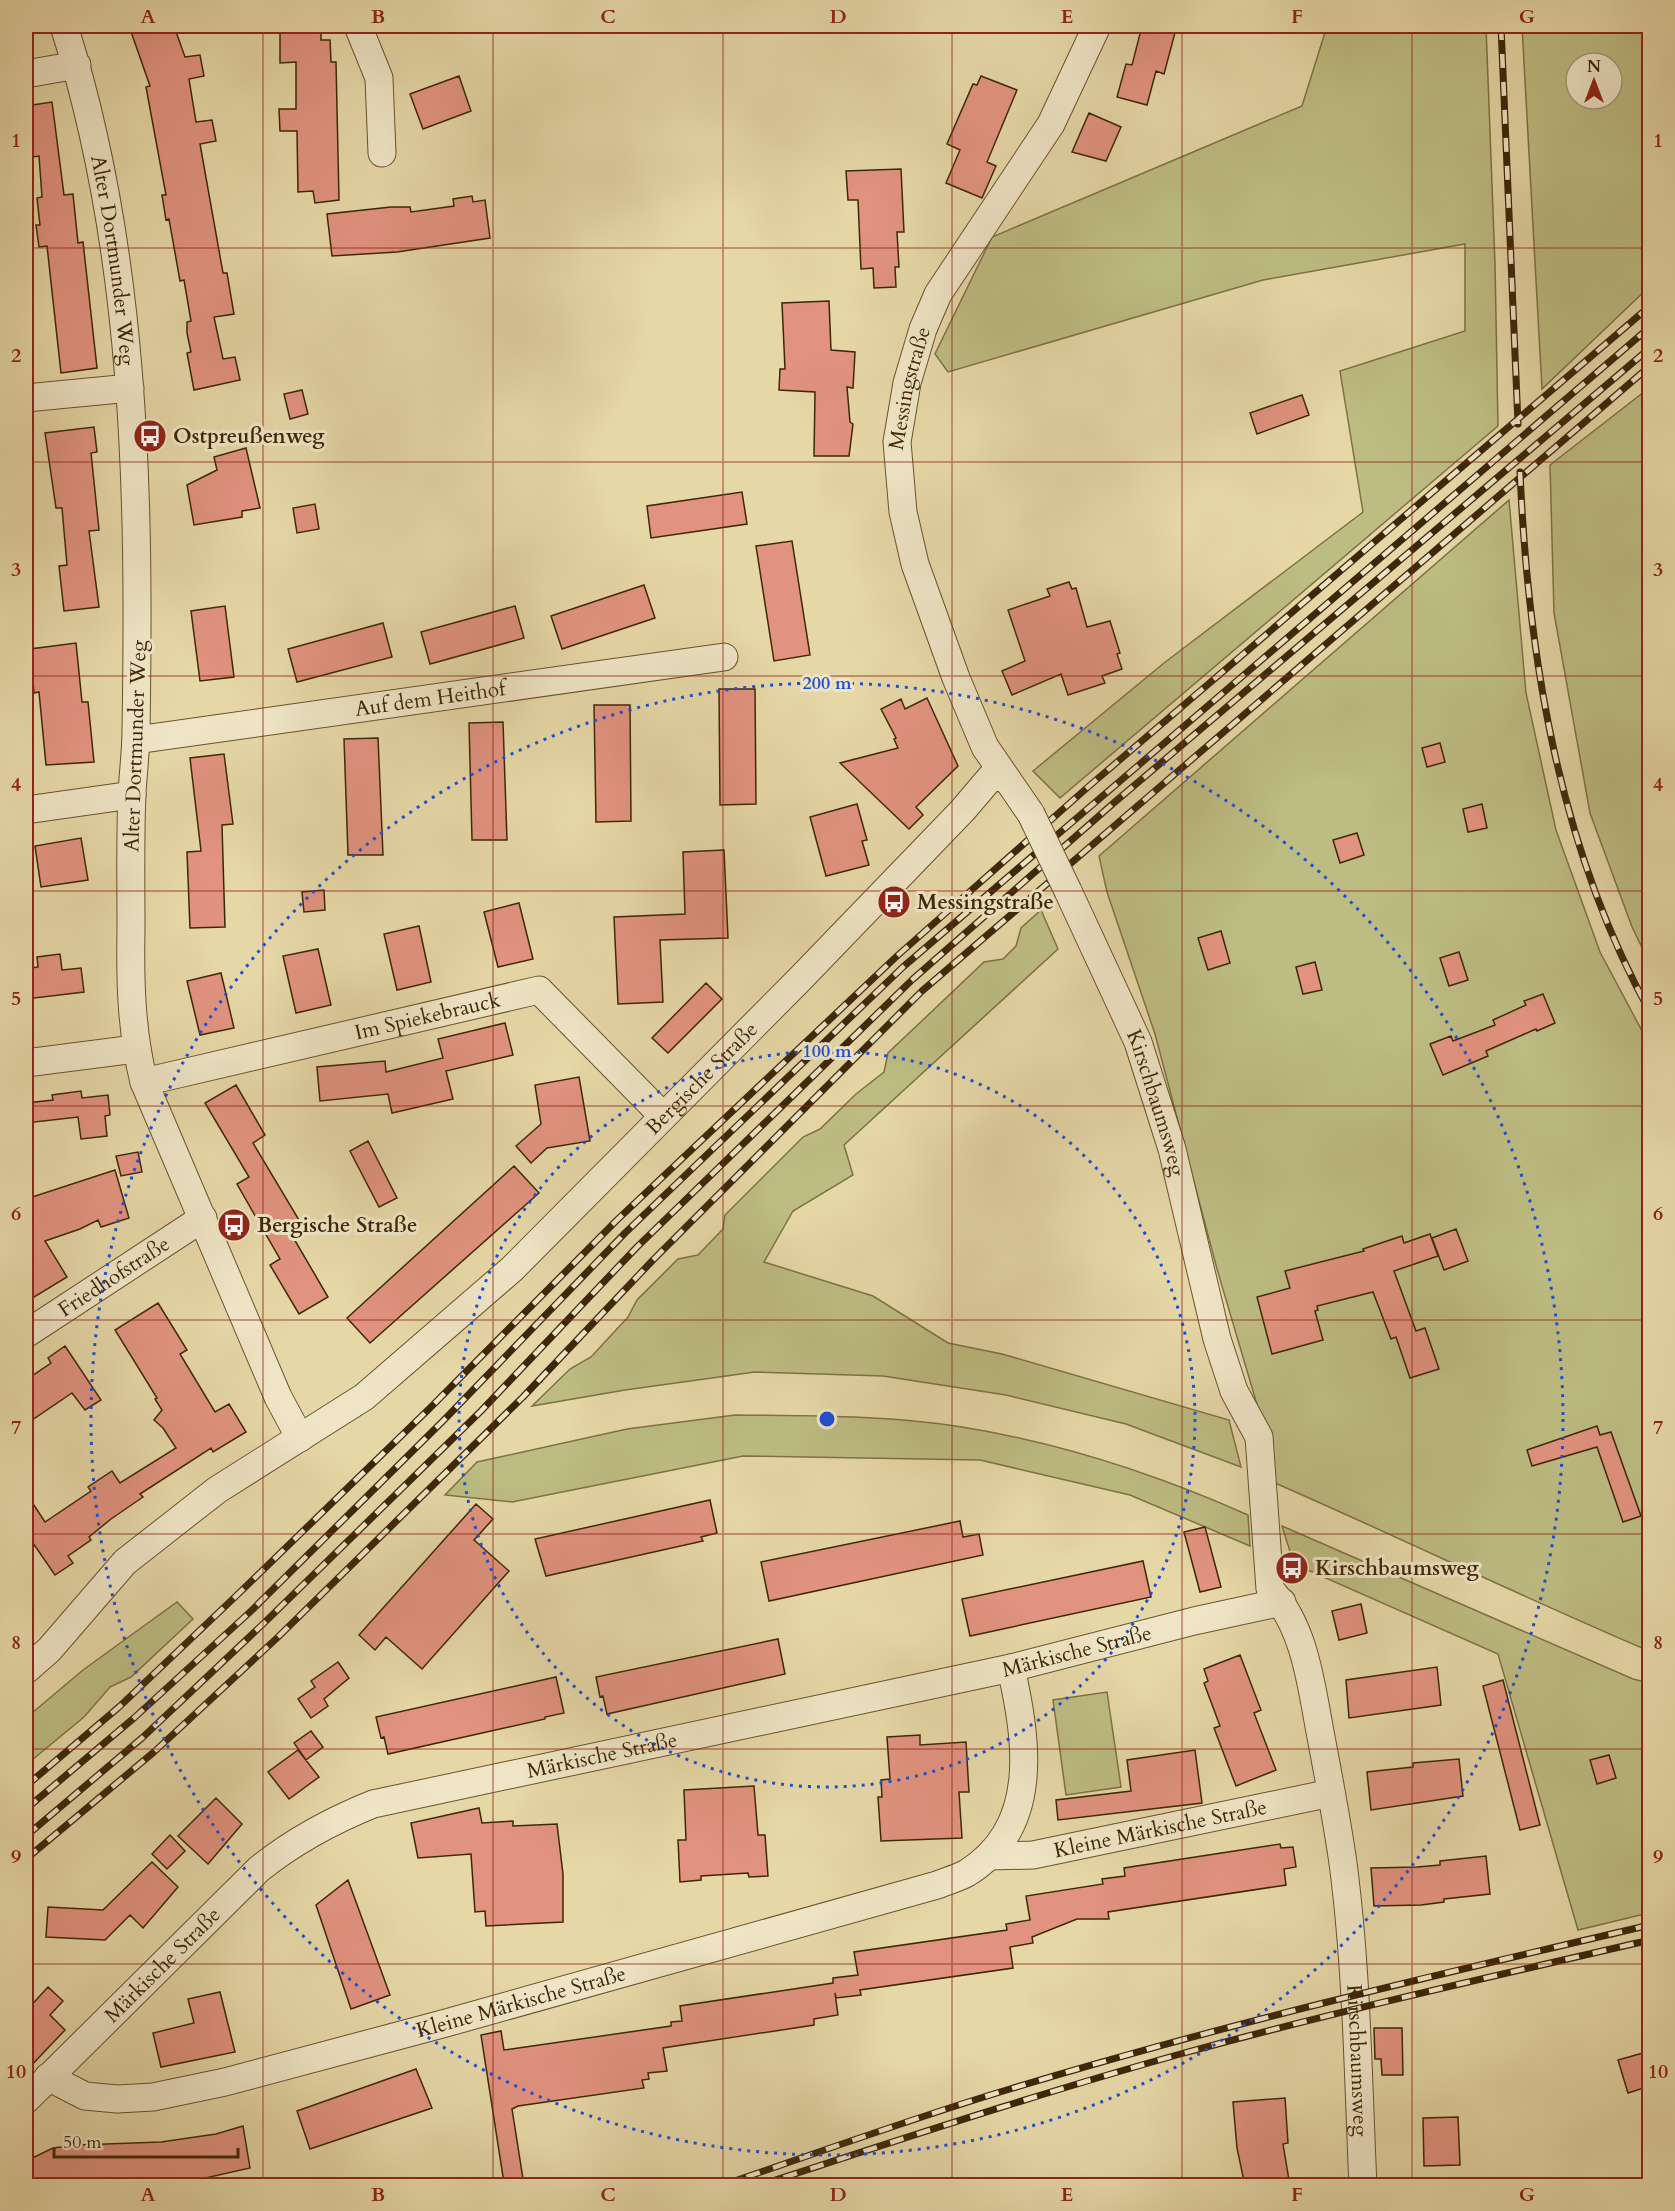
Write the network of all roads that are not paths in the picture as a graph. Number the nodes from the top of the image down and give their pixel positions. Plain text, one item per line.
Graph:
1 (64, 26) edge
2 (358, 26) edge
3 (1097, 26) edge
4 (76, 65) junction
5 (26, 74) edge
6 (382, 153) dead end
7 (130, 388) junction
8 (26, 398) edge
9 (724, 657) dead end
10 (136, 740) junction
11 (1005, 778) junction
12 (132, 795) junction
13 (26, 810) edge
14 (135, 1049) junction
15 (26, 1062) edge
16 (144, 1082) junction
17 (663, 1116) junction
18 (203, 1218) junction
19 (26, 1334) edge
20 (300, 1438) junction
21 (1282, 1602) junction
22 (1011, 1668) junction
23 (26, 1670) edge
24 (1331, 1793) junction
25 (989, 1856) junction
26 (48, 2077) junction
27 (26, 2100) edge
28 (1363, 2186) edge

1 - 4 street, Alter Dortmunder Weg
2 - 6 street
3 - 11 street, Messingstraße
4 - 5 street
4 - 7 street, Alter Dortmunder Weg
7 - 8 street
7 - 10 street, Alter Dortmunder Weg
9 - 10 street, Auf dem Heithof
10 - 12 street, Alter Dortmunder Weg
11 - 17 street, Bergische Straße
11 - 21 street, Kirschbaumsweg, bridge
12 - 13 street
12 - 14 street, Alter Dortmunder Weg
14 - 15 street
14 - 16 street, Alter Dortmunder Weg
16 - 17 street, Im Spiekebrauck
16 - 18 street, Alter Dortmunder Weg
17 - 20 street, Bergische Straße
18 - 19 street, Friedhofstraße
18 - 20 street, Alter Dortmunder Weg
20 - 23 street, Bergische Straße
21 - 22 street, Märkische Straße
21 - 24 street, Kirschbaumsweg
22 - 25 street, Kleine Märkische Straße
22 - 26 street, Märkische Straße
24 - 25 street, Kleine Märkische Straße
24 - 28 street, Kirschbaumsweg
25 - 26 street, Kleine Märkische Straße
26 - 27 street, Märkische Straße

